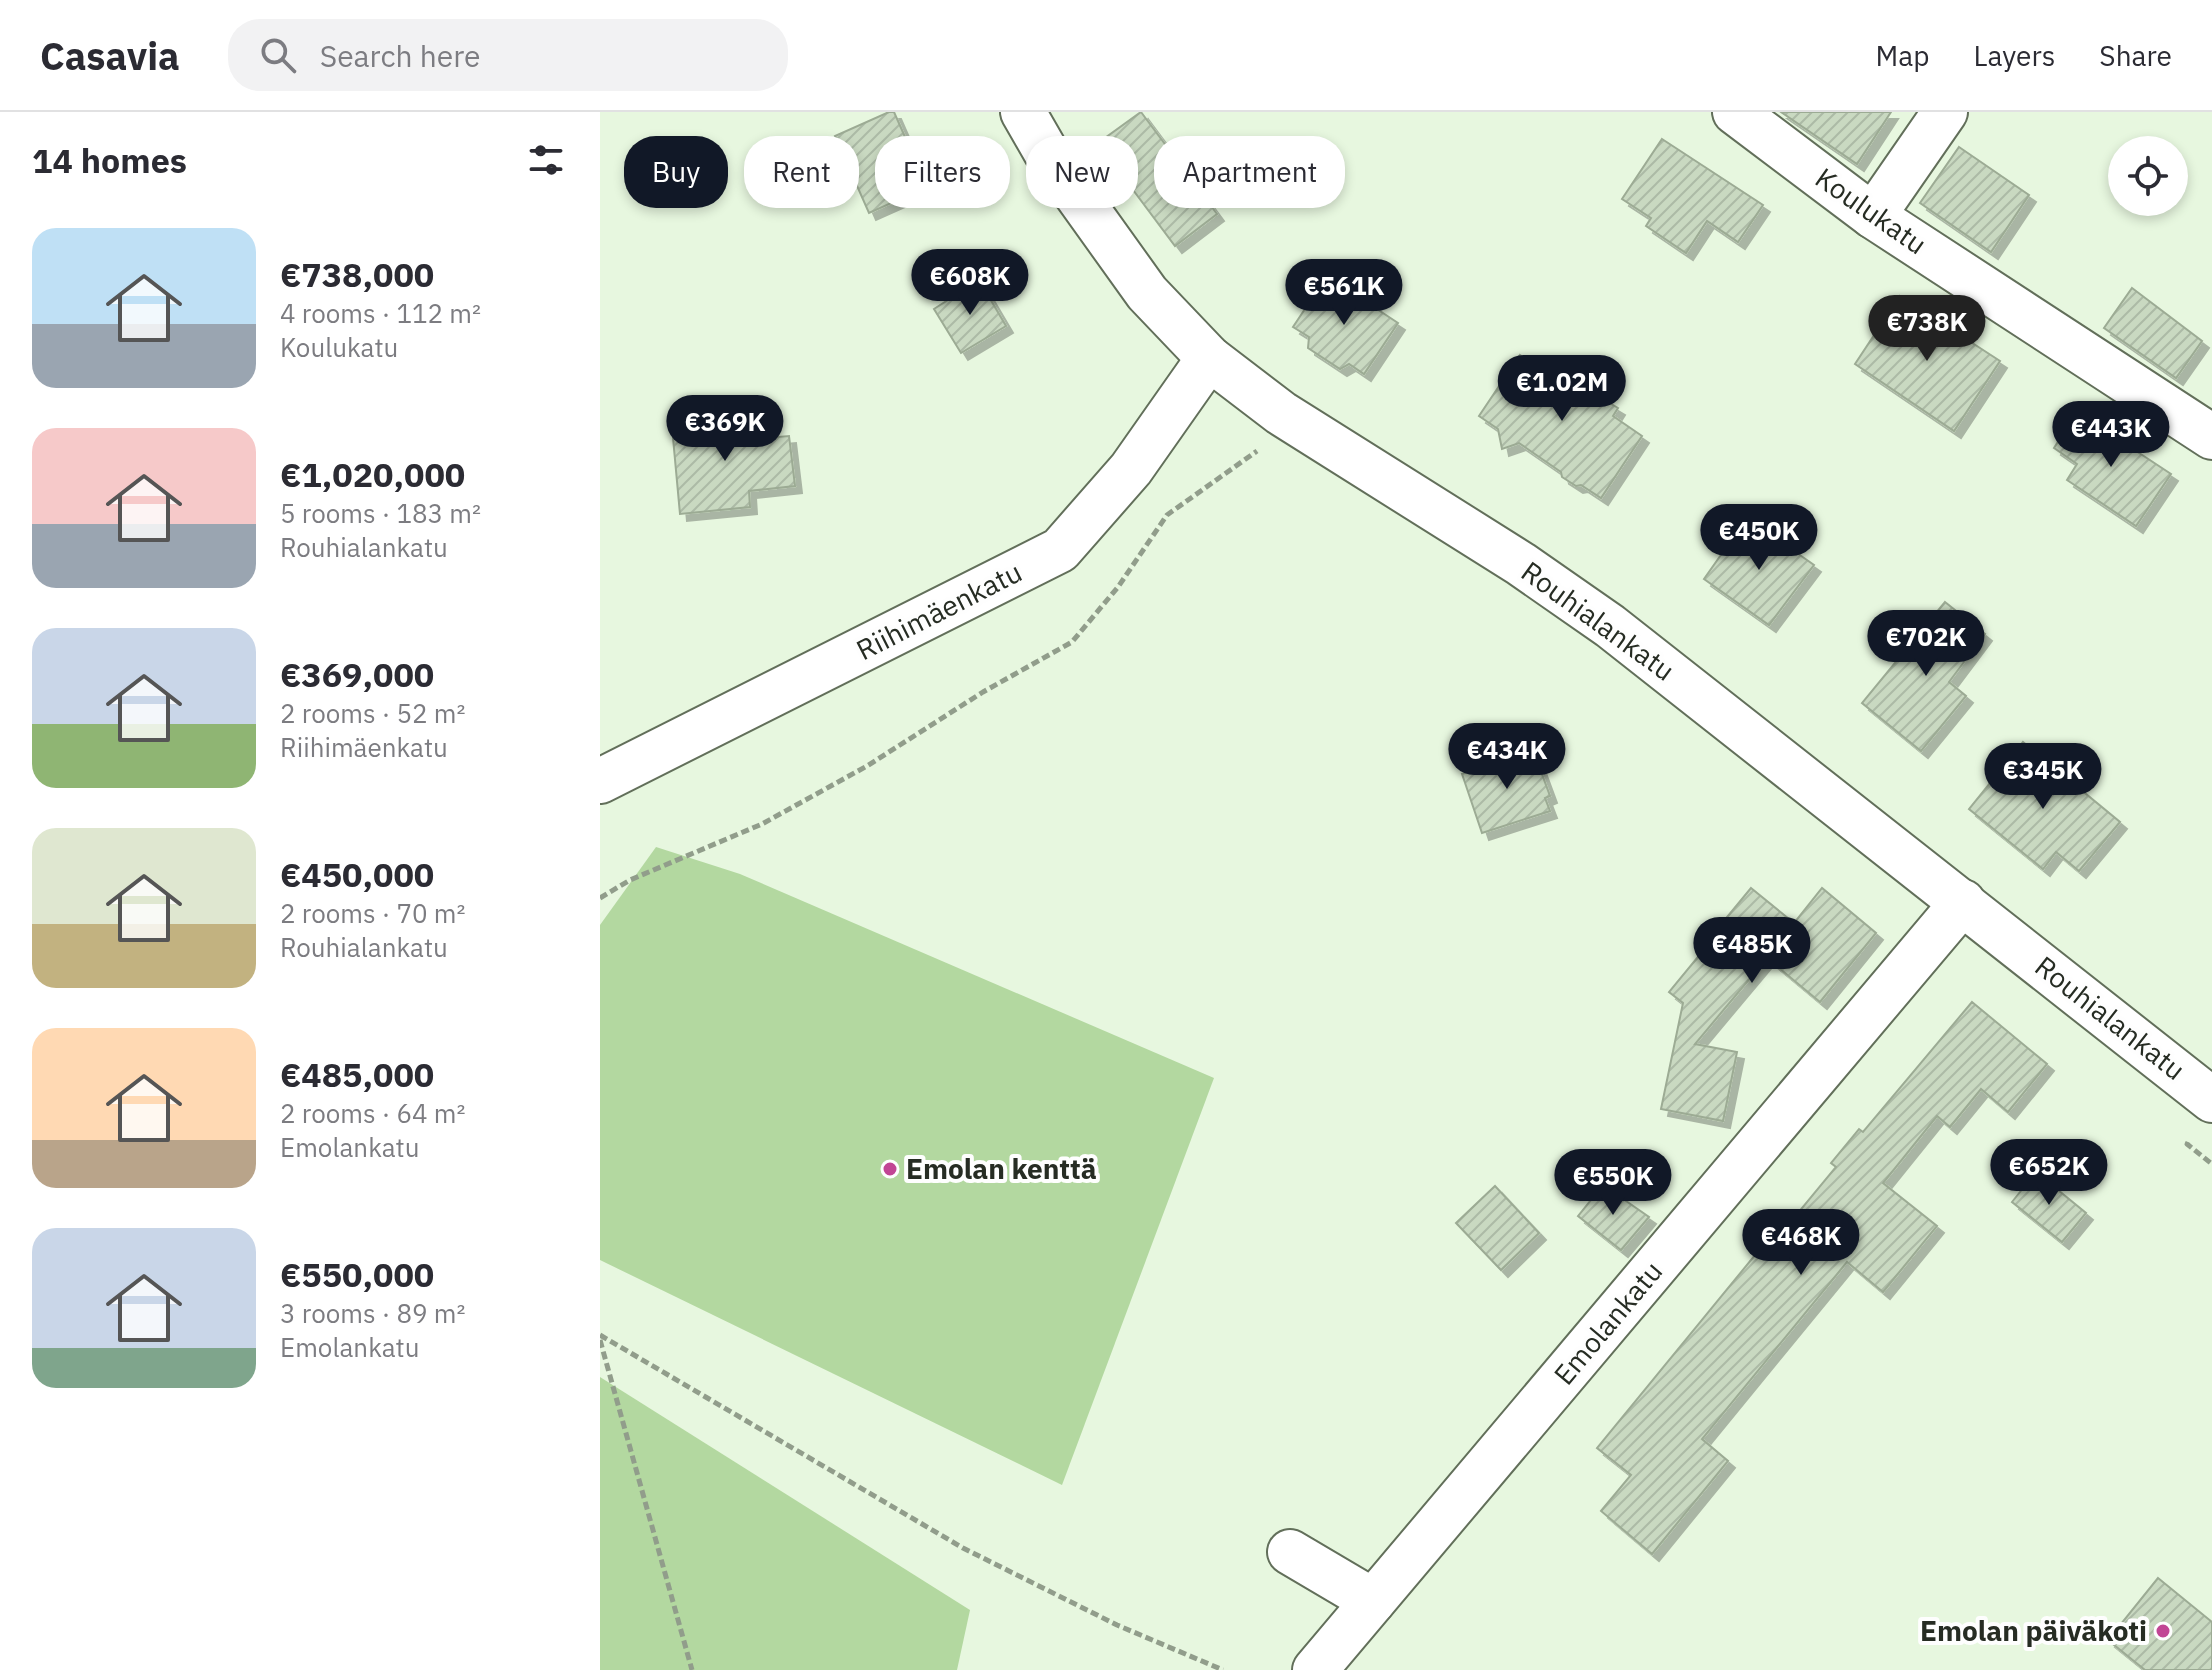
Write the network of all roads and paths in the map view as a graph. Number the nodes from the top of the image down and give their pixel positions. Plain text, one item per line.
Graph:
1 (1023, 112) edge
2 (1735, 112) edge
3 (1945, 112) edge
4 (1873, 216) junction
5 (1209, 358) junction
6 (1281, 413) junction
7 (2212, 437) edge
8 (600, 781) edge
9 (600, 898) edge
10 (1963, 902) junction
11 (2212, 1100) edge
12 (2187, 1144) dead end
13 (2212, 1164) edge
14 (600, 1338) edge
15 (1290, 1552) dead end
16 (1373, 1601) junction
17 (692, 1670) edge
18 (1223, 1670) edge
19 (1315, 1670) edge

1 - 5 street, Rouhialankatu
2 - 4 street, Koulukatu
3 - 4 street
4 - 7 street, Koulukatu
5 - 6 street, Rouhialankatu
5 - 8 street, Riihimäenkatu
6 - 9 path
6 - 10 street, Rouhialankatu
10 - 11 street, Rouhialankatu
10 - 16 street, Emolankatu
12 - 13 path
14 - 17 path
14 - 18 path
15 - 16 street
16 - 19 street, Emolankatu

